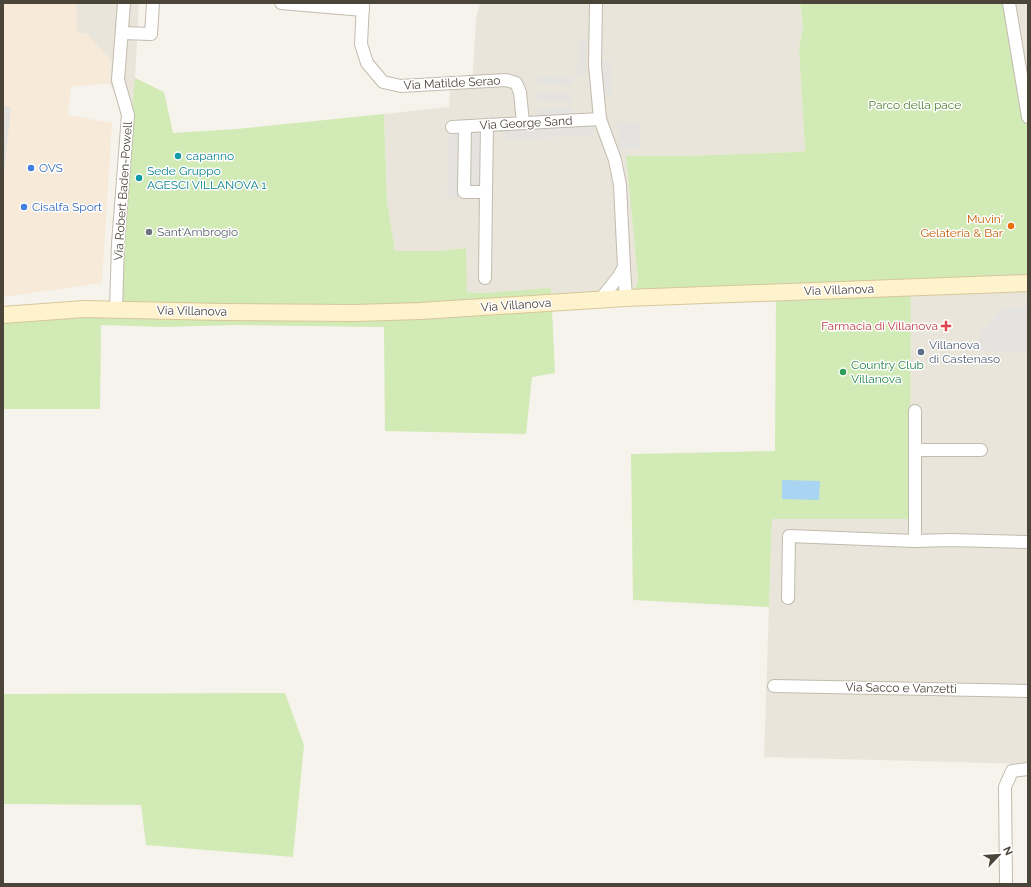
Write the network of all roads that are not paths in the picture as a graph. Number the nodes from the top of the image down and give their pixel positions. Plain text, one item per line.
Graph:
1 (124, 3) edge
2 (152, 3) edge
3 (281, 3) edge
4 (596, 3) edge
5 (1009, 3) edge
6 (363, 6) edge
7 (122, 33) junction
8 (1024, 72) edge
9 (1028, 117) edge
10 (600, 119) junction
11 (523, 123) junction
12 (487, 126) junction
13 (465, 127) junction
14 (452, 128) dead end
15 (486, 192) junction
16 (624, 267) junction
17 (485, 278) dead end
18 (1028, 283) edge
19 (626, 298) junction
20 (600, 300) junction
21 (116, 310) junction
22 (3, 315) edge
23 (915, 411) dead end
24 (915, 450) junction
25 (981, 450) dead end
26 (915, 541) junction
27 (1028, 542) edge
28 (788, 598) dead end
29 (774, 686) dead end
30 (1028, 691) edge
31 (1028, 768) edge
32 (1006, 884) edge

1 - 7 street, Via Robert Baden-Powell
2 - 7 street
3 - 6 street
4 - 10 street
5 - 8 street
6 - 11 street, Via Matilde Serao
7 - 21 street, Via Robert Baden-Powell
8 - 9 street
10 - 11 street, Via George Sand
10 - 16 street
11 - 12 street, Via George Sand
12 - 13 street, Via George Sand
12 - 15 street
13 - 14 street, Via George Sand
13 - 15 street
15 - 17 street
16 - 19 street
16 - 20 street
18 - 19 main road, Via Villanova
19 - 20 main road, Via Villanova
20 - 21 main road, Via Villanova
21 - 22 main road, Via Villanova
23 - 24 street
24 - 25 street
24 - 26 street
26 - 27 street
26 - 28 street
29 - 30 street, Via Sacco e Vanzetti
31 - 32 street

